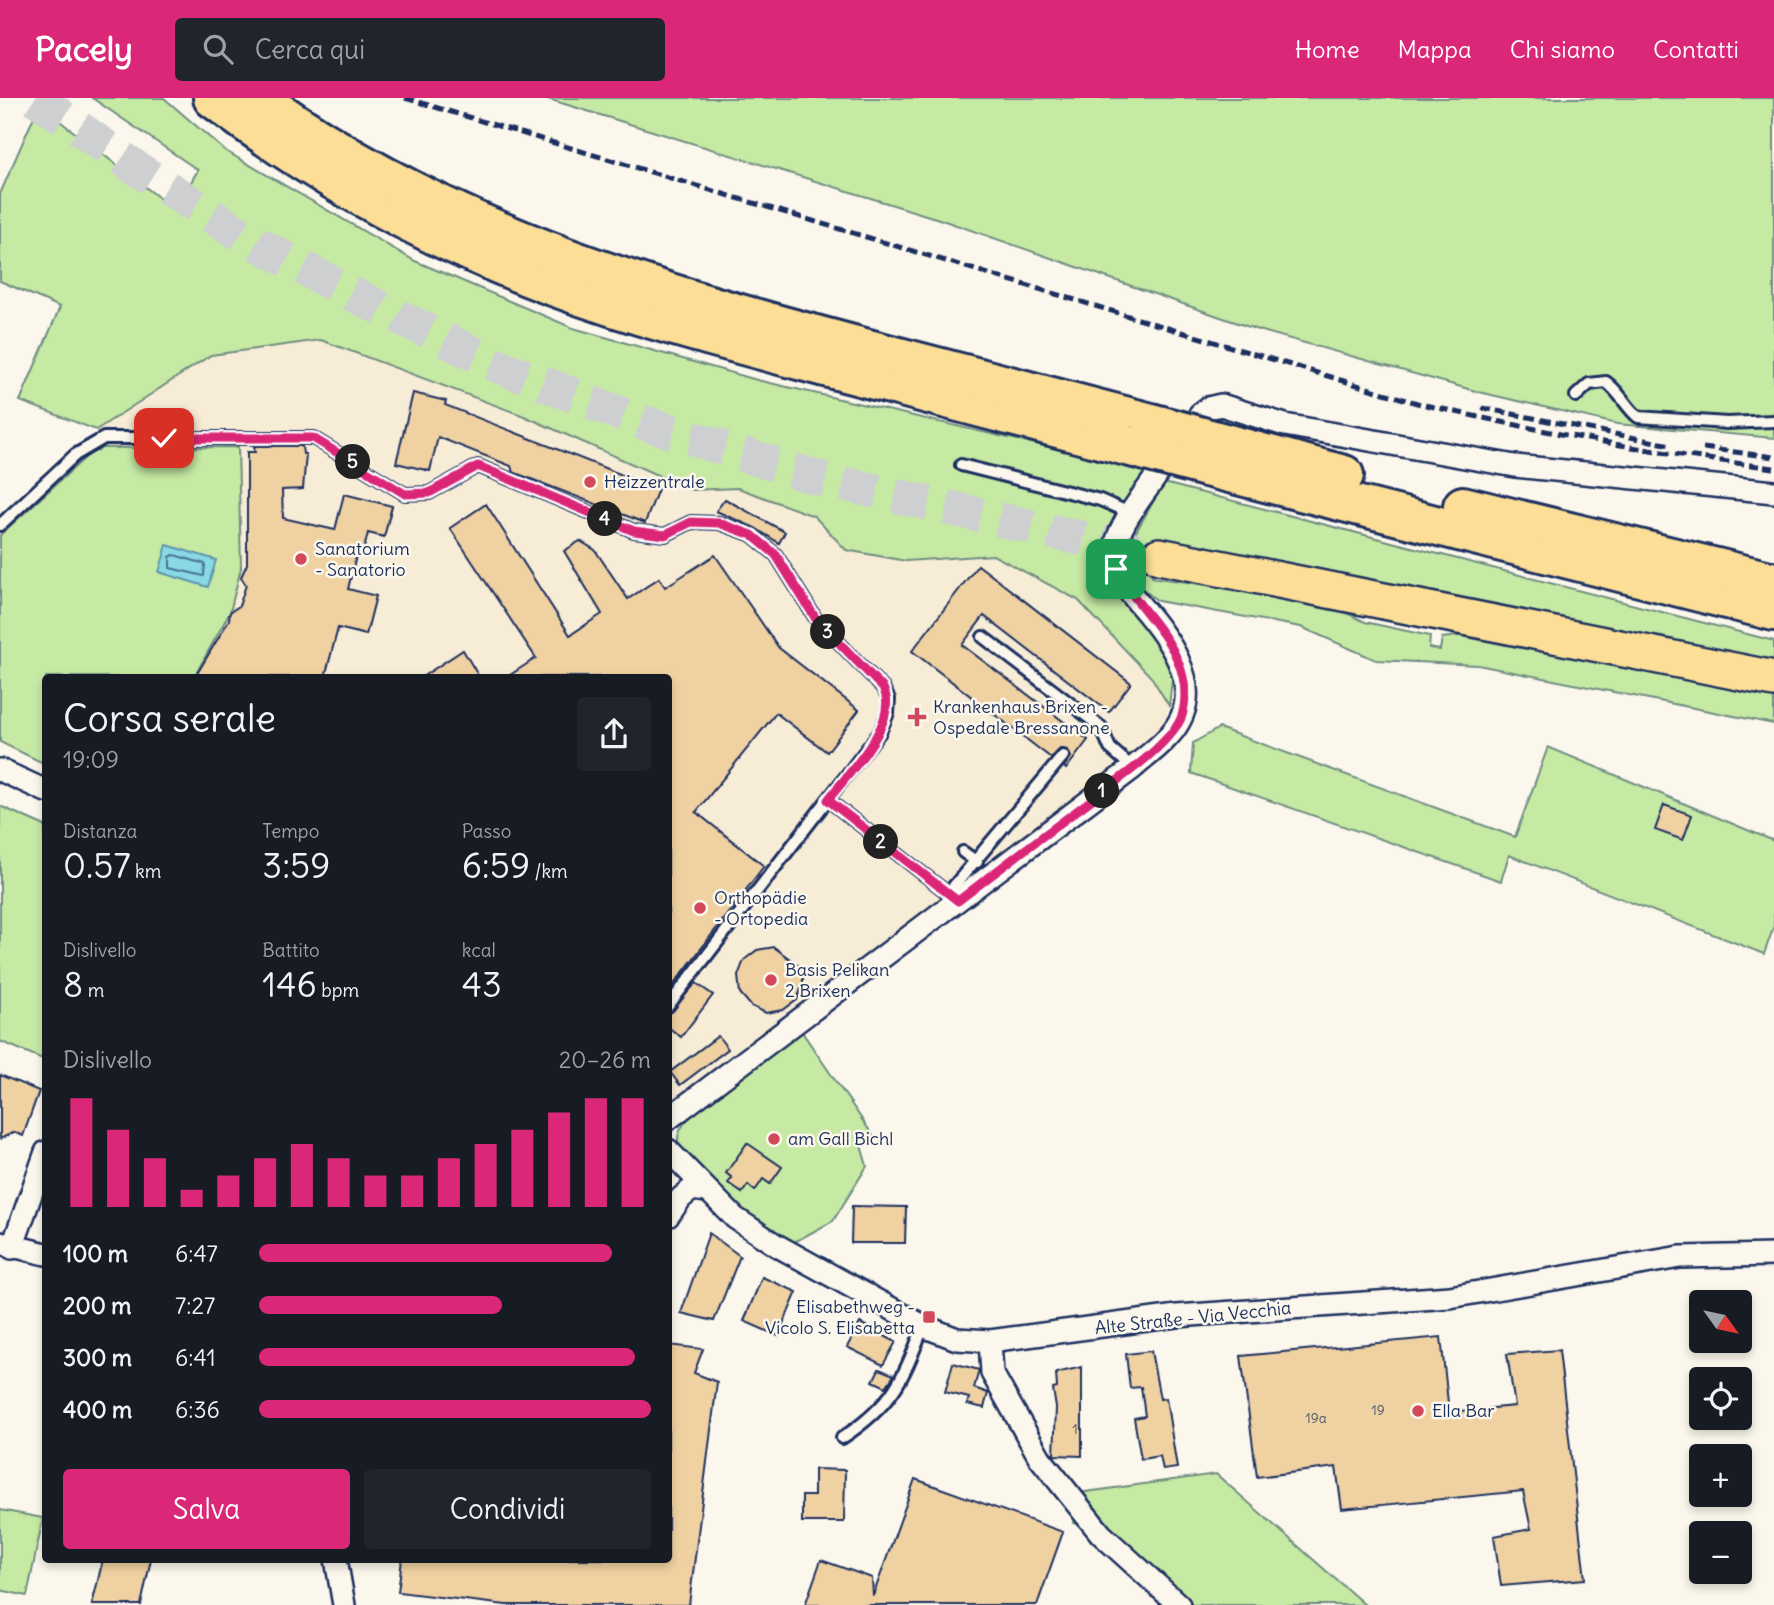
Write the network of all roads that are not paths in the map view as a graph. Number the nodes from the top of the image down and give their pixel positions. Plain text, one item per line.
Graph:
1 (213, 98) edge
2 (259, 98) edge
3 (1576, 396) dead end
4 (1774, 421) edge
5 (1139, 435) junction
6 (1209, 441) junction
7 (961, 465) dead end
8 (1157, 475) dead end
9 (1774, 492) edge
10 (1132, 514) junction
11 (0, 525) edge
12 (1159, 555) tunnel mouth
13 (1774, 582) edge
14 (1774, 611) edge
15 (983, 637) dead end
16 (1774, 680) edge
17 (1063, 756) dead end
18 (1133, 768) junction
19 (0, 770) edge
20 (42, 789) edge
21 (828, 800) junction
22 (963, 852) dead end
23 (977, 862) junction
24 (958, 901) junction
25 (672, 1001) edge
26 (672, 1116) edge
27 (672, 1154) edge
28 (42, 1161) edge
29 (706, 1191) junction
30 (672, 1210) edge
31 (6, 1245) edge
32 (42, 1253) edge
33 (1774, 1255) edge
34 (923, 1326) junction
35 (990, 1342) junction
36 (842, 1438) dead end
37 (338, 1563) edge
38 (344, 1605) edge
39 (1179, 1605) edge

1 - 5 highway
2 - 5 highway
3 - 4 lane
5 - 6 highway, bridge
6 - 9 street
6 - 13 highway
6 - 14 highway
7 - 10 lane
8 - 10 street
10 - 18 street
11 - 21 lane
12 - 16 main road
15 - 18 lane
17 - 23 lane
18 - 24 street
19 - 20 street
21 - 24 lane
21 - 25 lane
22 - 23 lane
23 - 24 lane
24 - 26 street
27 - 29 street, Alte Straße - Via Vecchia
28 - 31 street
29 - 30 street
29 - 34 street, Alte Straße - Via Vecchia
31 - 32 street
33 - 35 street, Alte Straße - Via Vecchia
34 - 35 street, Alte Straße - Via Vecchia
34 - 36 lane
35 - 39 street
37 - 38 street

